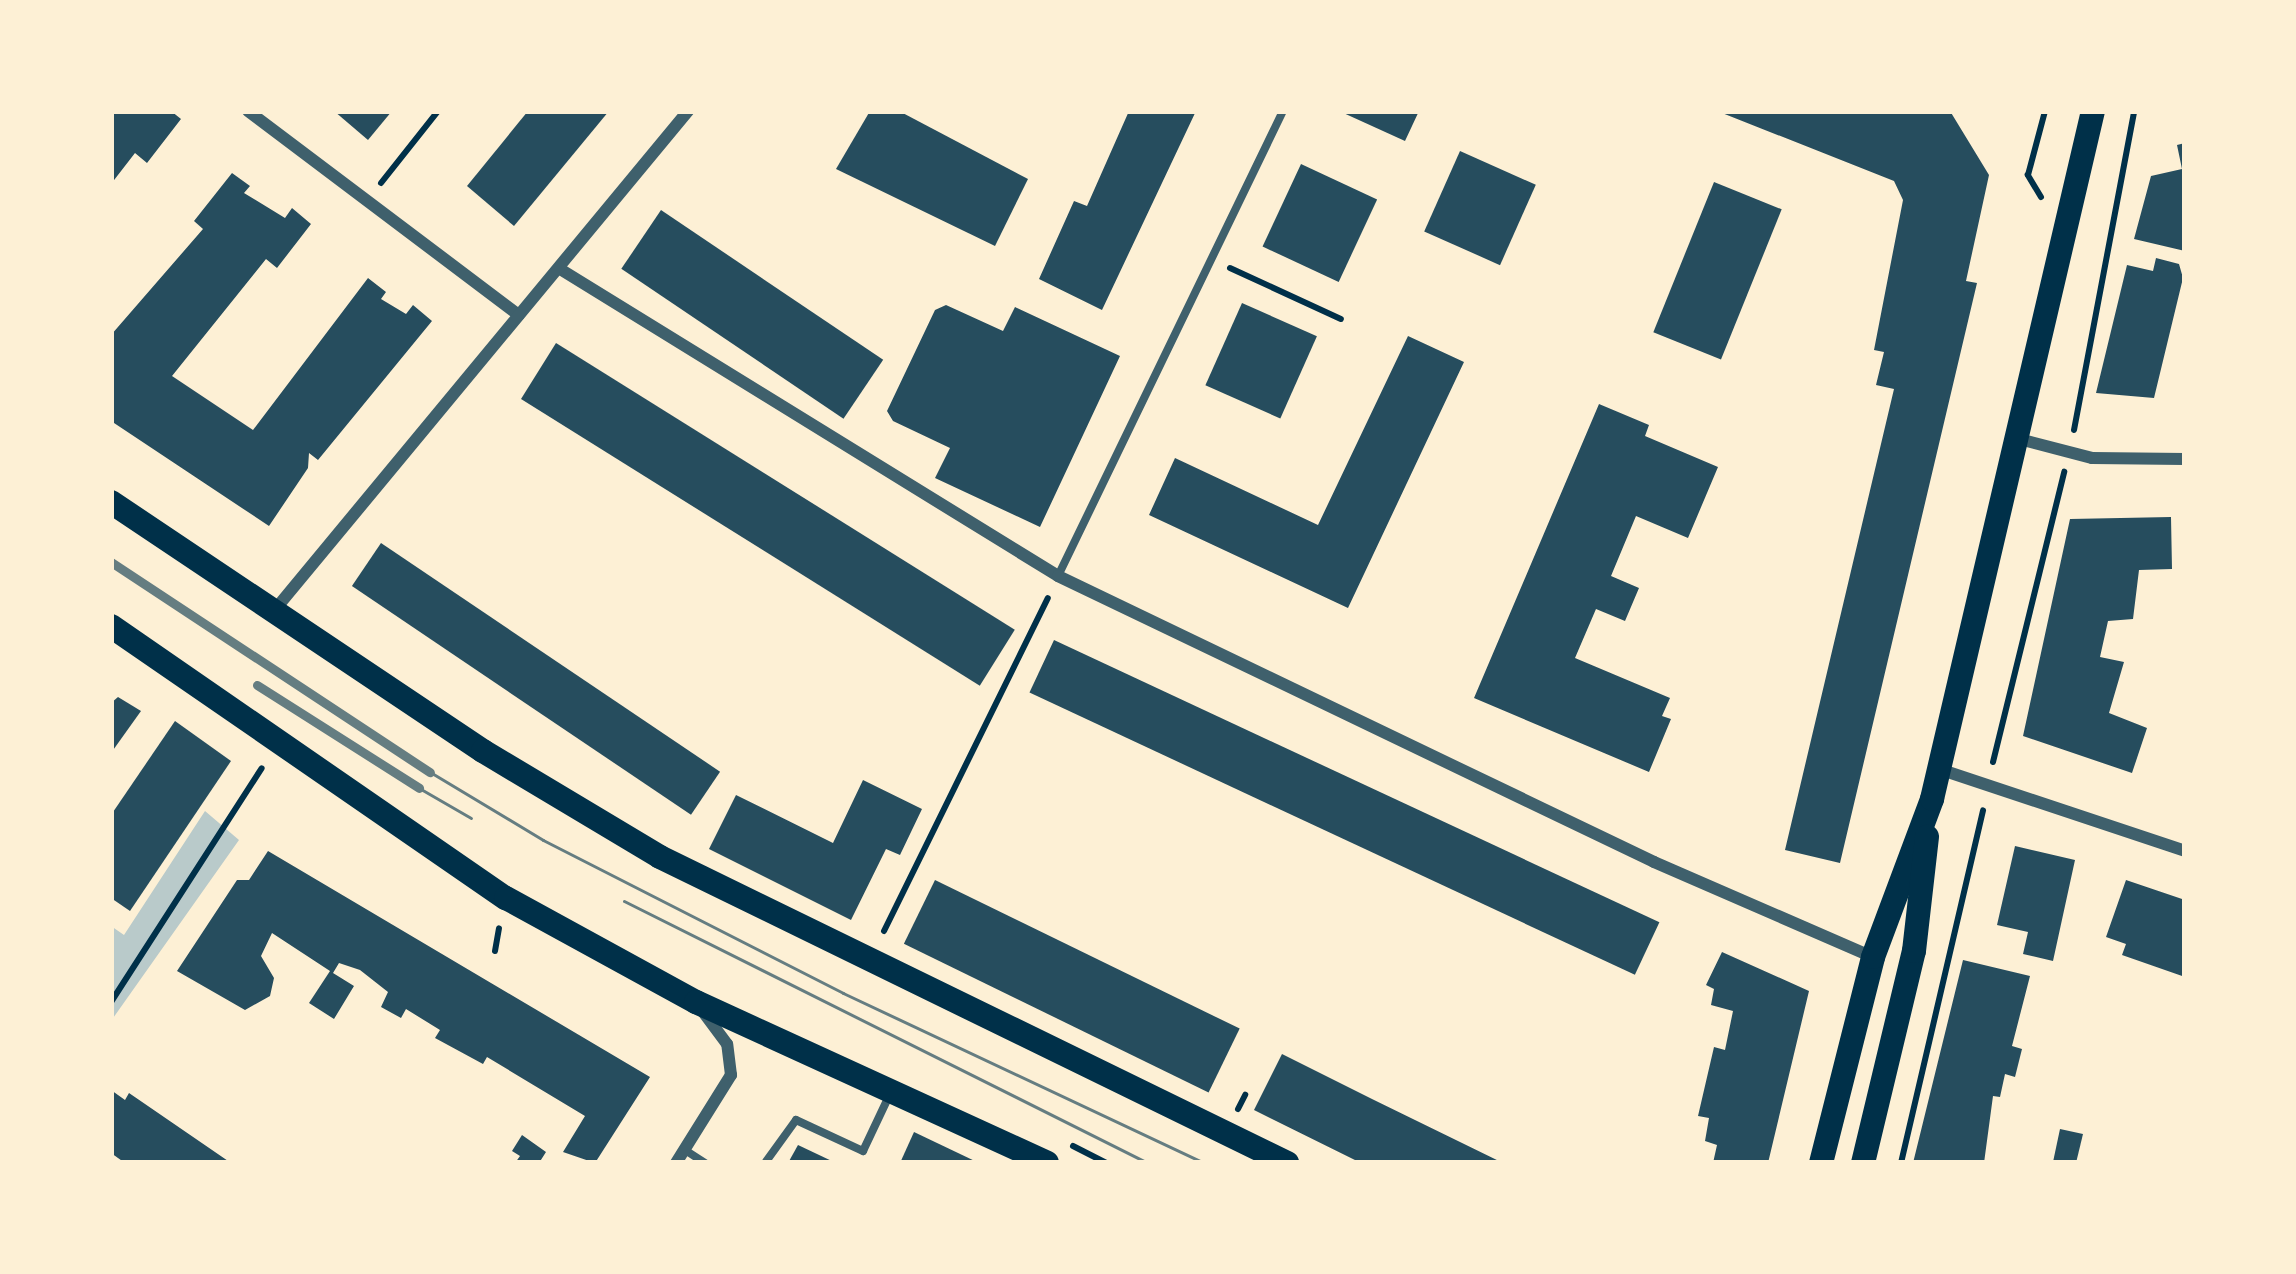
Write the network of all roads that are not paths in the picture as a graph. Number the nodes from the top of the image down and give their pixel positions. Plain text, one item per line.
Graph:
1 (248, 111) edge
2 (688, 111) edge
3 (1283, 111) edge
4 (2093, 111) edge
5 (560, 269) junction
6 (519, 315) junction
7 (2019, 440) junction
8 (2185, 459) edge
9 (111, 502) edge
10 (1058, 576) junction
11 (273, 612) junction
12 (111, 626) edge
13 (1940, 769) junction
14 (1932, 799) junction
15 (2185, 851) edge
16 (1873, 957) junction
17 (696, 1002) junction
18 (892, 1089) junction
19 (685, 1150) junction
20 (676, 1163) edge
21 (705, 1163) edge
22 (765, 1163) edge
23 (1048, 1163) edge
24 (1288, 1163) edge
25 (1821, 1163) edge
26 (1863, 1163) edge

1 - 6 street
2 - 5 street
3 - 10 lane
4 - 7 main road
5 - 6 street
5 - 10 street
6 - 11 street
7 - 8 street
7 - 13 main road
9 - 11 main road
10 - 16 street
11 - 24 main road
12 - 17 main road
13 - 14 main road
13 - 15 street
14 - 16 main road
14 - 26 main road
16 - 25 main road
17 - 18 main road
17 - 19 street
18 - 22 lane
18 - 23 main road
19 - 20 street
19 - 21 lane

